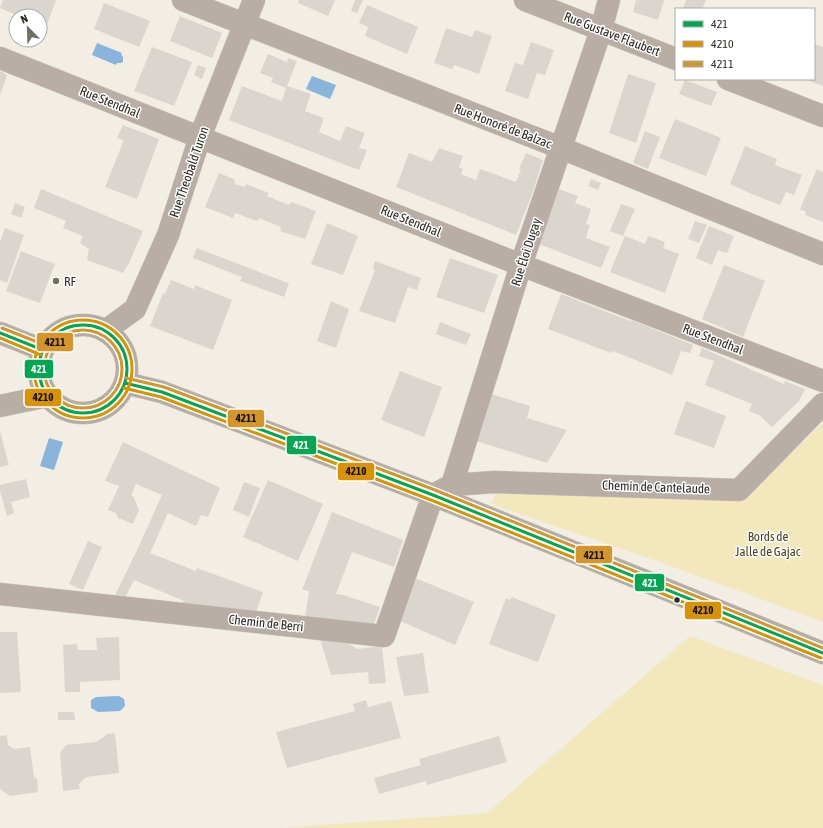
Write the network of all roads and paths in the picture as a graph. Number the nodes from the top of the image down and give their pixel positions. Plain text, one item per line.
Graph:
1 (183, 0) edge
2 (254, 0) edge
3 (525, 0) edge
4 (609, 0) edge
5 (245, 24) junction
6 (601, 30) junction
7 (0, 58) edge
8 (675, 59) edge
9 (731, 80) edge
10 (823, 116) edge
11 (200, 137) junction
12 (560, 148) junction
13 (823, 254) edge
14 (522, 265) junction
15 (105, 331) junction
16 (0, 333) edge
17 (43, 350) junction
18 (823, 381) edge
19 (125, 383) junction
20 (48, 396) junction
21 (823, 404) edge
22 (0, 406) edge
23 (452, 485) junction
24 (433, 495) junction
25 (0, 594) edge
26 (823, 653) edge

1 - 5 street, Rue Honoré de Balzac
2 - 5 street, Rue Theobald Turon
3 - 6 street, Rue Gustave Flaubert
4 - 6 street, Rue Éloi Dugay
5 - 11 street, Rue Theobald Turon
5 - 12 street, Rue Honoré de Balzac
6 - 8 street, Rue Gustave Flaubert
6 - 12 street, Rue Éloi Dugay
7 - 11 street, Rue Stendhal
9 - 10 street
11 - 14 street, Rue Stendhal
11 - 15 street, Rue Theobald Turon
12 - 13 street, Rue Honoré de Balzac
12 - 14 street, Rue Éloi Dugay
14 - 18 street, Rue Stendhal
14 - 23 street, Rue Éloi Dugay
15 - 17 main road
15 - 19 main road
16 - 17 main road
17 - 20 main road
19 - 20 main road
19 - 24 main road
20 - 22 street
21 - 23 street, Chemin de Cantelaude
23 - 24 street
24 - 25 street, Chemin de Berri
24 - 26 main road

